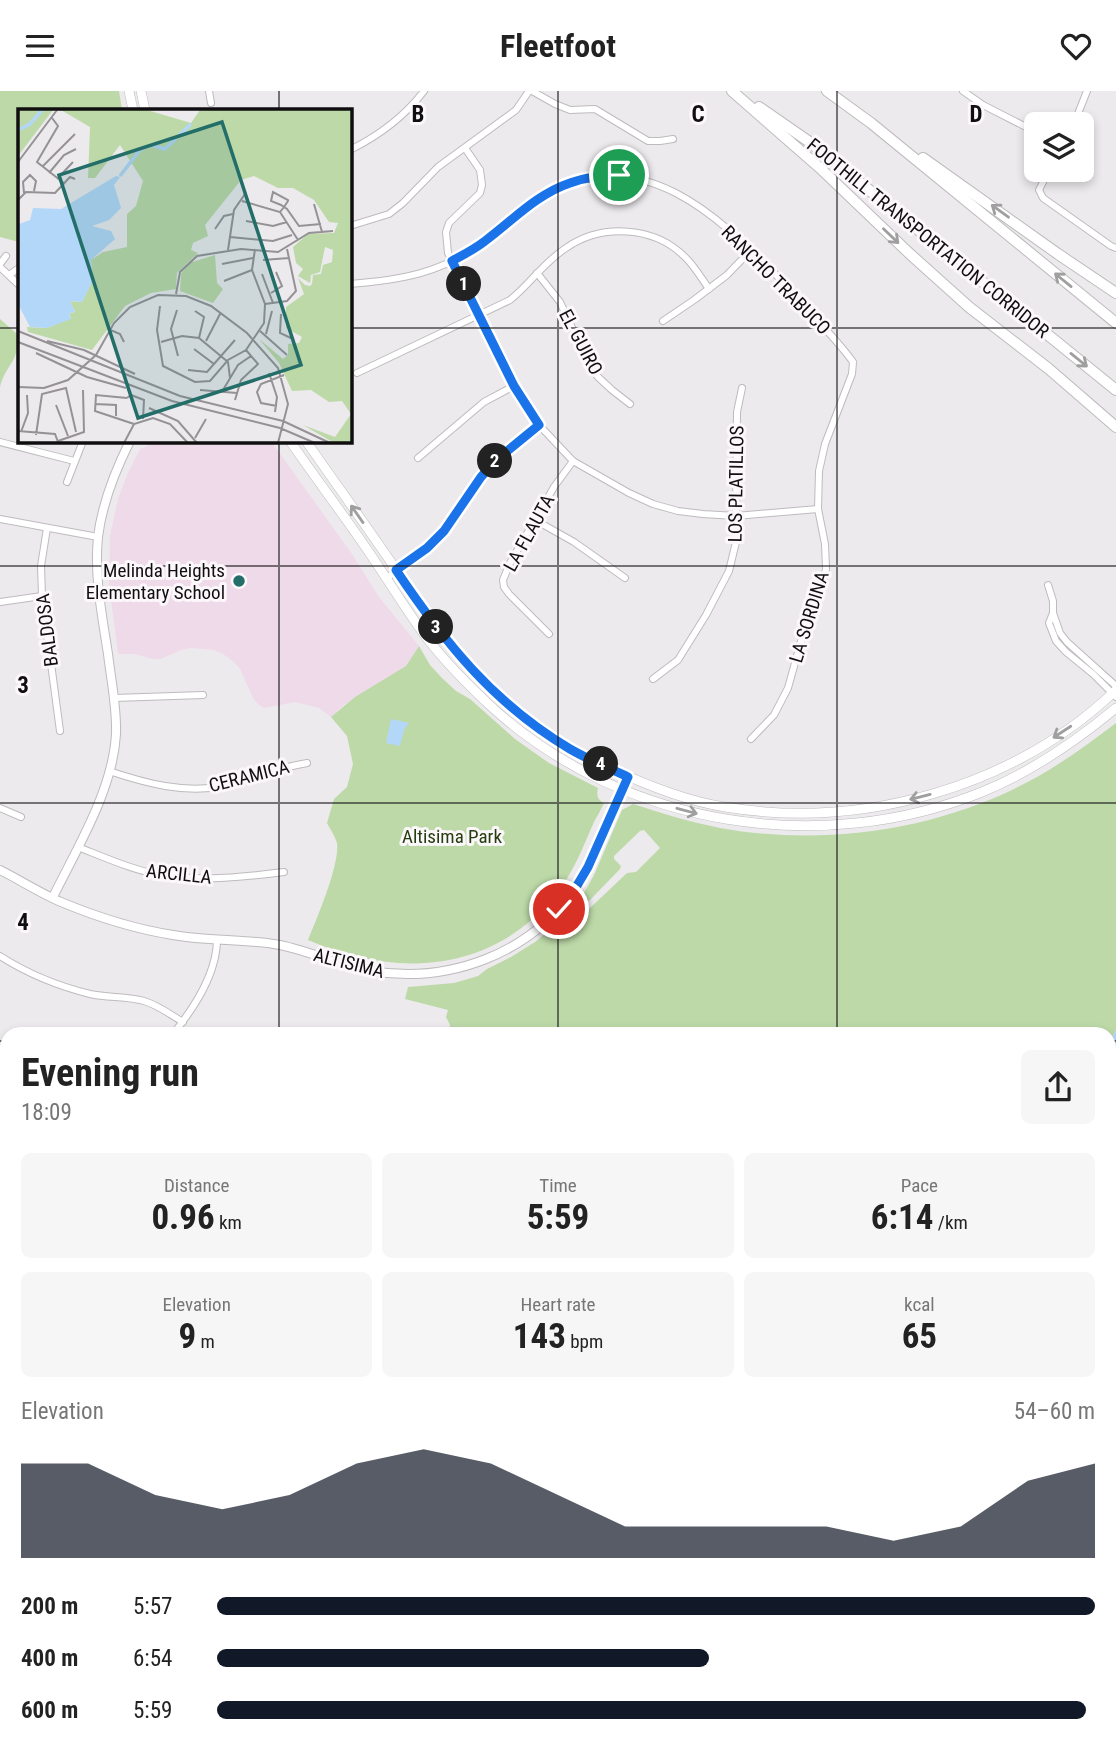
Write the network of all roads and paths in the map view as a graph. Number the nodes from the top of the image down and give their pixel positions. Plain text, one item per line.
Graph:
1 (129, 91) edge
2 (141, 91) edge
3 (209, 91) edge
4 (424, 91) edge
5 (530, 91) edge
6 (734, 91) edge
7 (827, 91) edge
8 (963, 91) edge
9 (1087, 91) edge
10 (211, 103) dead end
11 (133, 109) edge
12 (145, 109) edge
13 (1079, 112) edge
14 (871, 123) junction
15 (1024, 126) edge
16 (673, 139) dead end
17 (465, 148) junction
18 (352, 149) edge
19 (1043, 182) edge
20 (352, 225) edge
21 (1116, 248) edge
22 (751, 250) junction
23 (6, 256) dead end
24 (452, 261) junction
25 (0, 265) edge
26 (18, 269) edge
27 (537, 273) junction
28 (9, 275) junction
29 (18, 284) edge
30 (352, 284) edge
31 (709, 289) junction
32 (1116, 293) edge
33 (480, 315) junction
34 (663, 321) dead end
35 (1116, 323) edge
36 (853, 362) joint
37 (357, 373) dead end
38 (514, 386) junction
39 (742, 389) dead end
40 (1116, 390) edge
41 (630, 404) dead end
42 (539, 425) junction
43 (1116, 427) edge
44 (0, 442) edge
45 (82, 443) edge
46 (129, 443) edge
47 (291, 443) edge
48 (307, 443) edge
49 (18, 444) edge
50 (418, 458) dead end
51 (74, 461) junction
52 (573, 461) junction
53 (66, 482) dead end
54 (818, 509) junction
55 (736, 516) junction
56 (0, 519) edge
57 (535, 520) junction
58 (47, 529) junction
59 (98, 537) junction
60 (396, 570) junction
61 (387, 578) junction
62 (625, 578) dead end
63 (1048, 585) dead end
64 (42, 596) junction
65 (0, 602) edge
66 (549, 634) dead end
67 (653, 679) dead end
68 (1115, 692) edge
69 (203, 695) dead end
70 (114, 698) junction
71 (1116, 708) edge
72 (60, 731) dead end
73 (751, 739) dead end
74 (307, 763) dead end
75 (109, 771) junction
76 (628, 777) junction
77 (622, 789) junction
78 (0, 809) edge
79 (21, 817) dead end
80 (78, 847) junction
81 (0, 870) edge
82 (284, 872) dead end
83 (52, 897) junction
84 (217, 939) junction
85 (0, 956) edge
86 (183, 1022) junction
87 (179, 1027) edge

1 - 11 main road
2 - 12 main road
3 - 10 street
4 - 18 street
5 - 16 street
5 - 17 street
6 -> 40 highway, FOOTHILL TRANSPORTATION CORRIDOR
6 -> 43 highway
7 - 14 highway
8 - 15 street
9 - 13 street
32 -> 14 highway
35 -> 14 highway
17 - 20 street
17 - 24 street
19 - 21 street
22 - 24 street, RANCHO TRABUCO
22 - 31 street
22 - 36 street, RANCHO TRABUCO
23 - 25 street
24 - 30 street, RANCHO TRABUCO
24 - 33 street
25 - 28 street
26 - 28 street
27 - 31 street
27 - 33 street
27 - 41 street, EL GUIRO
28 - 29 street
31 - 34 street
33 - 37 street
33 - 38 street
36 - 54 street, LA SORDINA
38 - 42 street
38 - 50 street
39 - 55 street, LOS PLATILLOS
42 - 52 street
42 - 60 street
44 - 49 street
45 - 51 street
46 - 59 street
47 - 61 main road
60 -> 48 main road
49 - 51 street
51 - 53 street
52 - 55 street
52 - 57 street, LA FLAUTA
54 - 55 street
54 - 73 street, LA SORDINA
55 - 67 street, LOS PLATILLOS
56 - 58 street
57 - 62 street
57 - 66 street, LA FLAUTA
58 - 59 street
58 - 64 street, BALDOSA
59 - 70 street
60 - 61 street
60 - 76 main road
61 - 77 main road
63 - 68 street
64 - 65 street
64 - 72 street, BALDOSA
68 -> 76 main road
69 - 70 street
70 - 75 street
77 -> 71 main road
74 - 75 street, CERAMICA
75 - 80 street
76 - 77 street, ALTISIMA
77 - 84 street, ALTISIMA
78 - 79 street
80 - 82 street, ARCILLA
80 - 83 street
81 - 83 street, ALTISIMA
83 - 84 street, ALTISIMA
84 - 86 street
85 - 86 street
86 - 87 street

